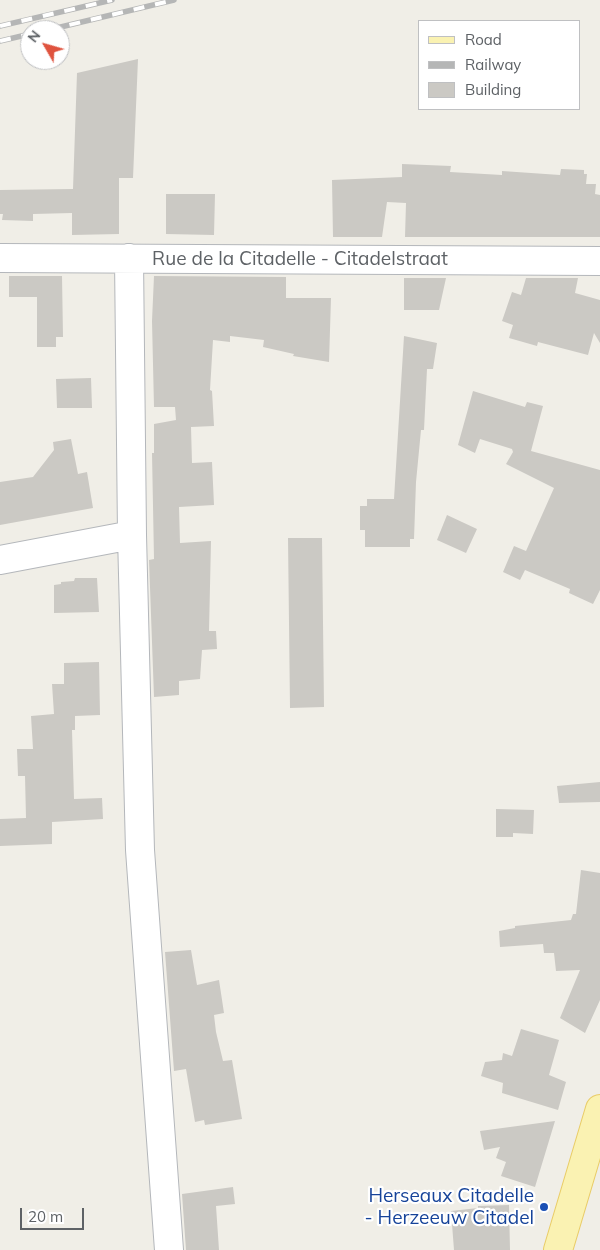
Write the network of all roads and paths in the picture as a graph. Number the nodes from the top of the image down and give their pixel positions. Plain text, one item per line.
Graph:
1 (0, 258) edge
2 (129, 258) junction
3 (600, 260) edge
4 (132, 535) junction
5 (0, 560) edge
6 (600, 1109) edge
7 (169, 1250) edge
8 (558, 1250) edge

1 - 2 street, Rue de la Citadelle - Citadelstraat
2 - 3 street, Rue de la Citadelle - Citadelstraat
2 - 4 street
4 - 5 street
4 - 7 street
6 - 8 main road

